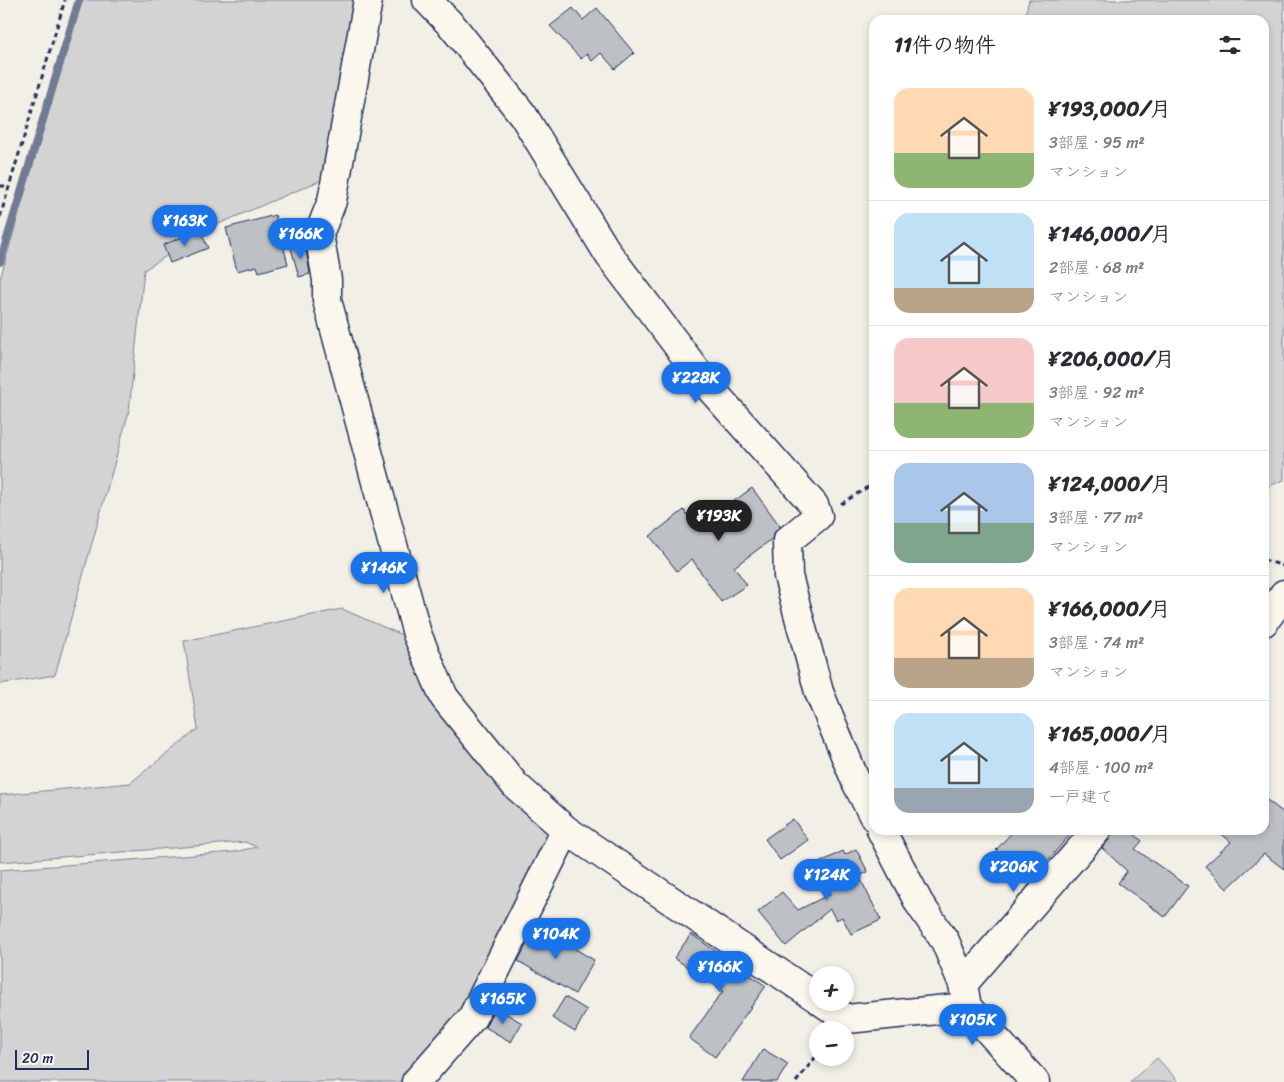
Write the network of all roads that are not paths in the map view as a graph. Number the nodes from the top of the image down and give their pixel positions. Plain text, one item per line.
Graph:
1 (368, 0) edge
2 (427, 0) edge
3 (1284, 594) edge
4 (1269, 615) edge
5 (869, 807) edge
6 (566, 830) junction
7 (884, 835) edge
8 (1093, 835) edge
9 (809, 993) edge
10 (965, 996) junction
11 (835, 1011) edge
12 (416, 1082) edge
13 (1035, 1082) edge

1 - 6 street
2 - 5 street
3 - 4 street
6 - 9 street
6 - 12 street
7 - 10 street
8 - 10 street
10 - 11 street
10 - 13 street

